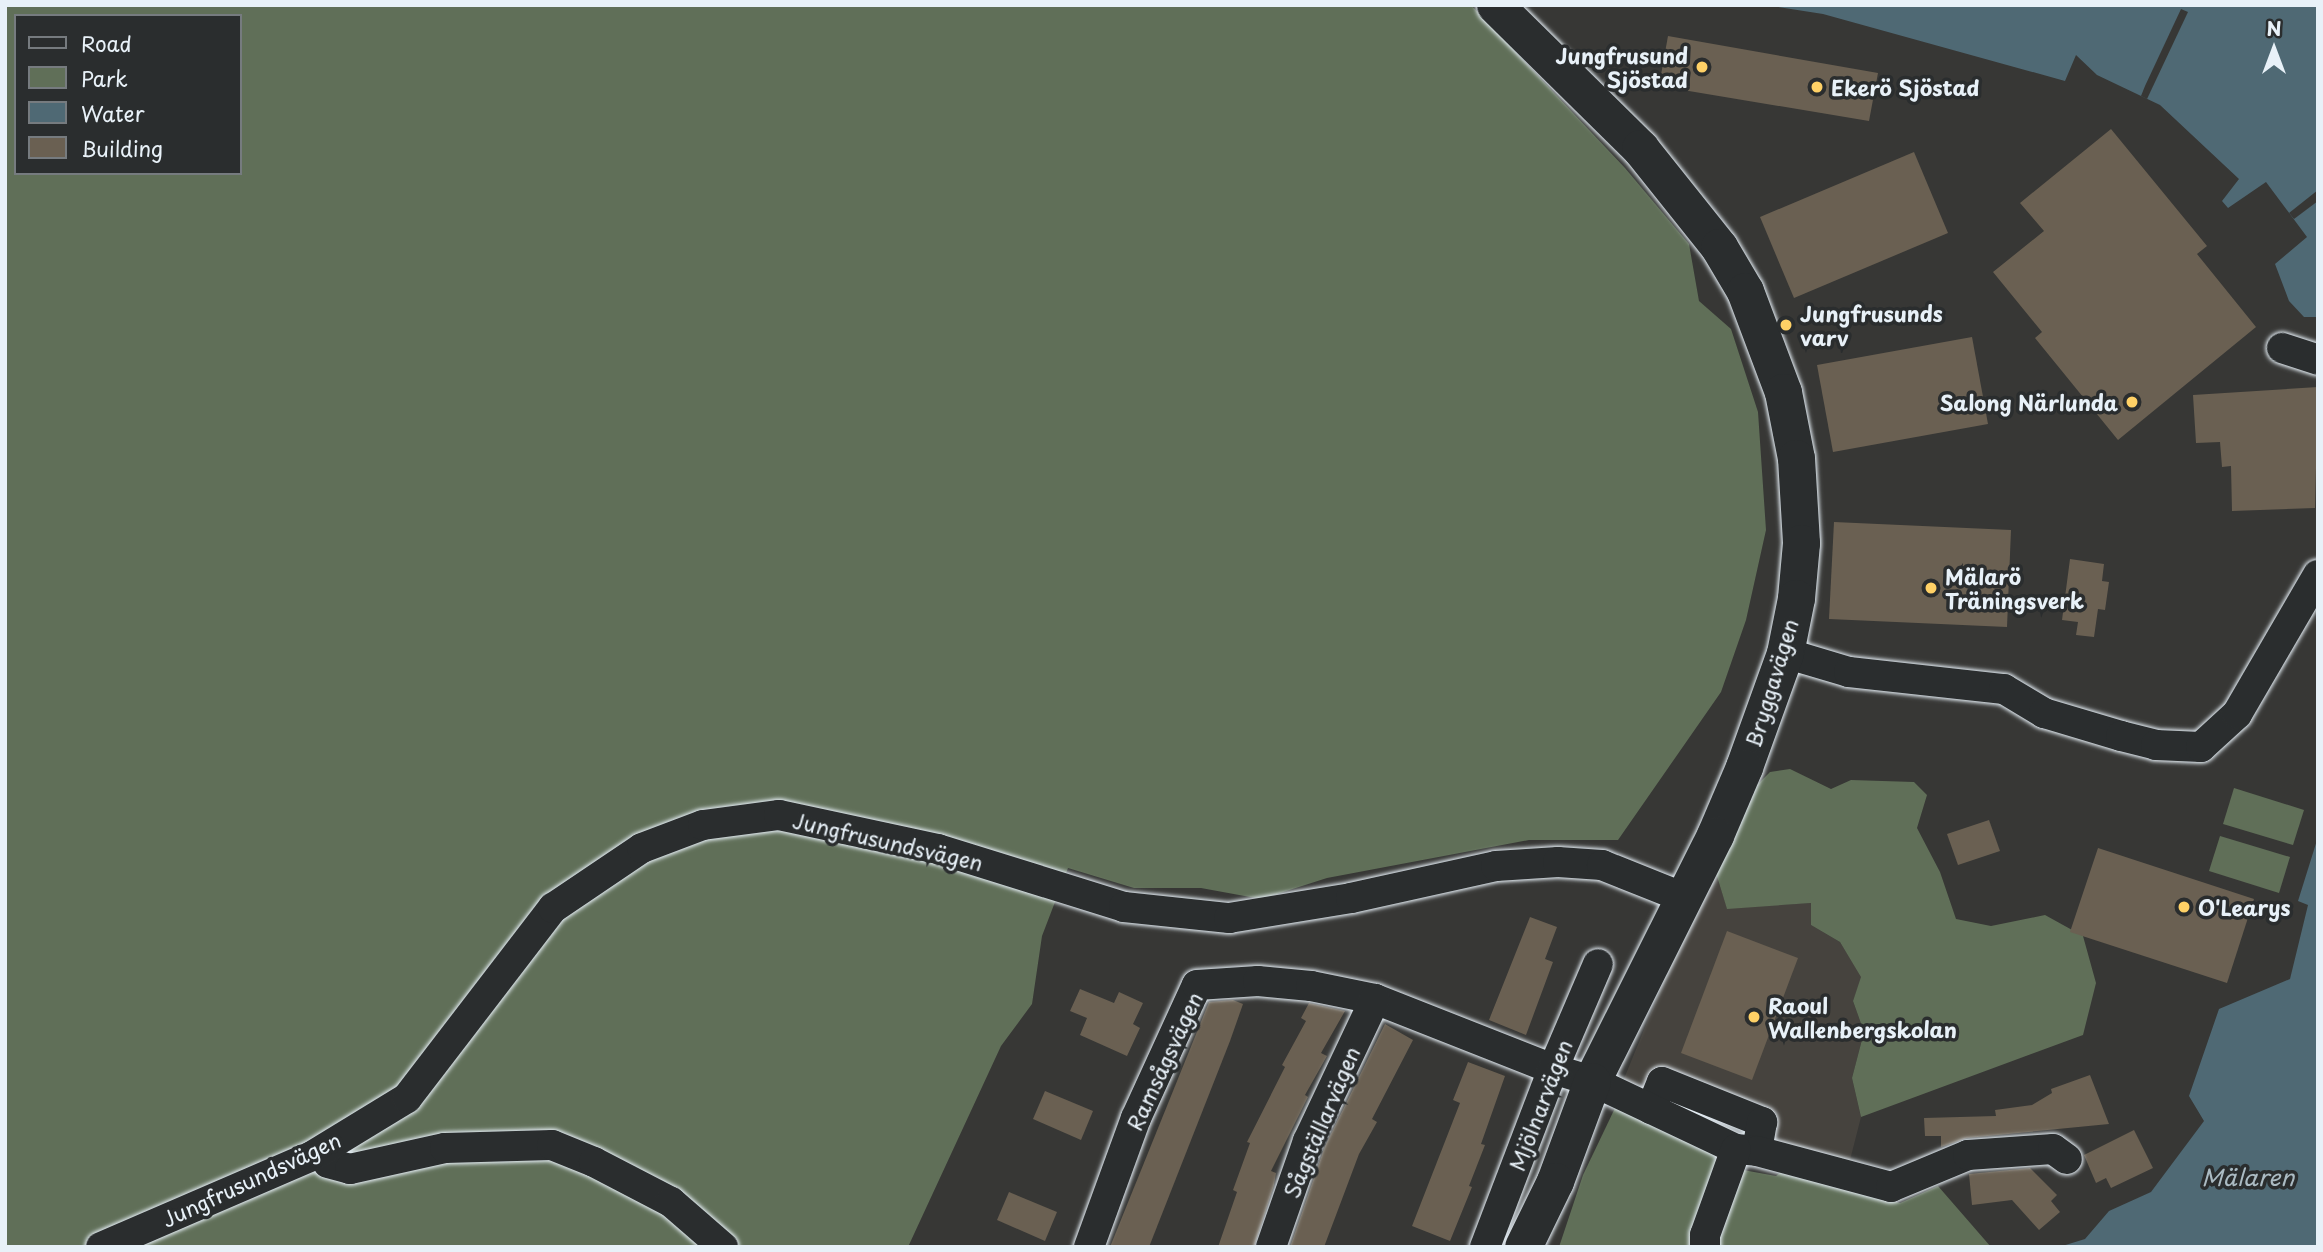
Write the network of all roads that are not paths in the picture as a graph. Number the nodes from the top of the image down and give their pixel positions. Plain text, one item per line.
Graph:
1 (1495, 5) edge
2 (2282, 348) dead end
3 (2318, 360) edge
4 (2318, 575) edge
5 (1785, 653) junction
6 (1682, 897) junction
7 (1598, 964) dead end
8 (1375, 999) junction
9 (1553, 1069) junction
10 (1592, 1080) junction
11 (1747, 1150) junction
12 (322, 1151) junction
13 (2067, 1158) dead end
14 (101, 1247) edge
15 (723, 1247) edge
16 (1088, 1247) edge
17 (1270, 1247) edge
18 (1485, 1247) edge
19 (1523, 1247) edge
20 (1706, 1247) edge

1 - 5 main road, Bryggavägen
2 - 3 street
4 - 5 street
5 - 6 main road, Bryggavägen
6 - 10 main road, Bryggavägen
6 - 12 street, Jungfrusundsvägen
7 - 9 street, Mjölnarvägen
8 - 9 street, Ramsågsvägen
8 - 16 street, Ramsågsvägen
8 - 17 street, Sågställarvägen
9 - 10 street, Ramsågsvägen
9 - 18 street, Mjölnarvägen
10 - 11 street, Ramsågsvägen
10 - 19 main road, Bryggavägen
11 - 13 street, Ramsågsvägen
11 - 20 street
12 - 14 street, Jungfrusundsvägen
12 - 15 street

